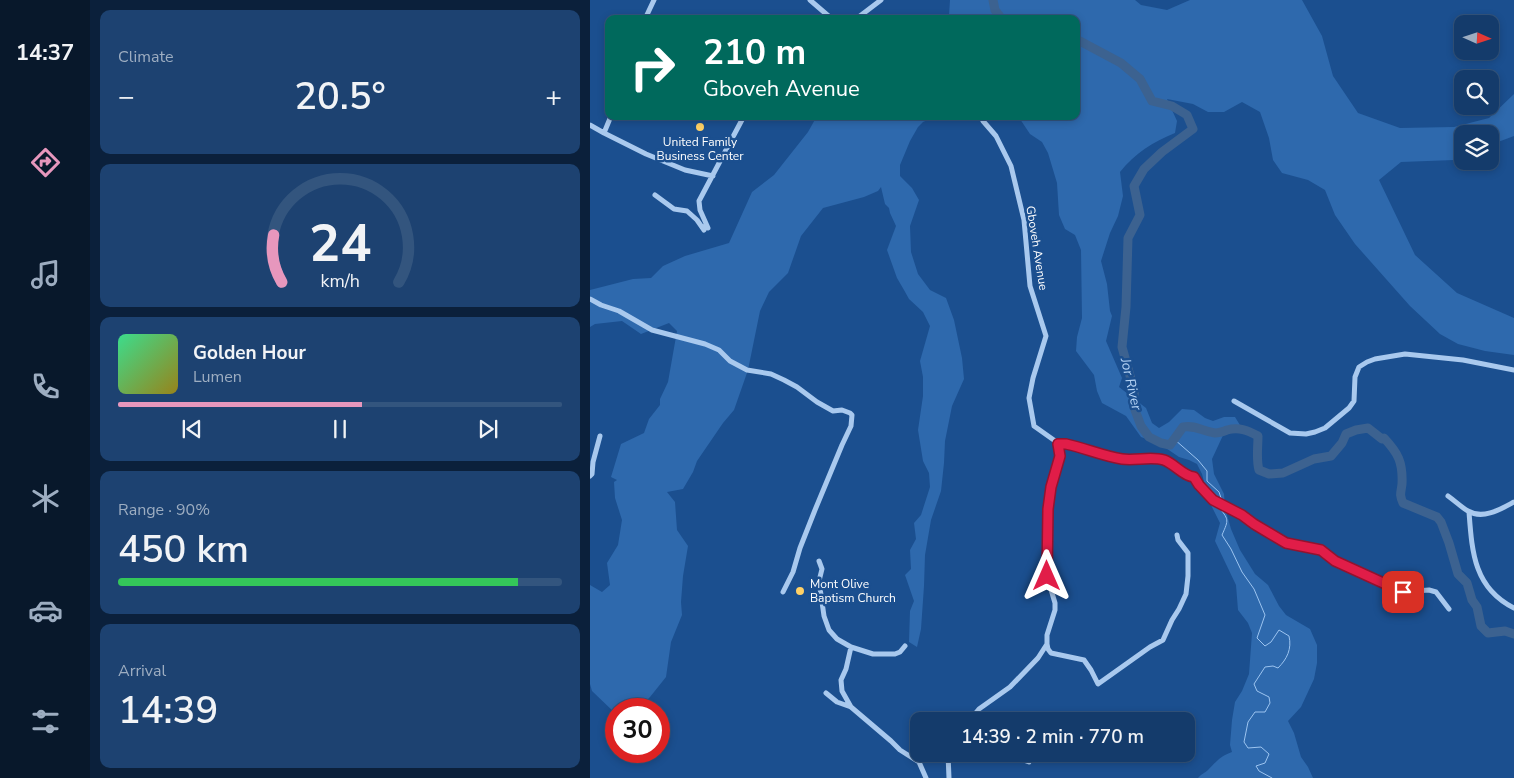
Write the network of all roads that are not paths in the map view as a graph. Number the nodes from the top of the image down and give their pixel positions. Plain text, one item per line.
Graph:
1 (654, 0) edge
2 (810, 0) edge
3 (881, 0) edge
4 (648, 15) edge
5 (827, 15) edge
6 (861, 15) edge
7 (609, 120) edge
8 (742, 120) edge
9 (983, 120) edge
10 (590, 125) edge
11 (604, 133) junction
12 (714, 176) junction
13 (655, 195) dead end
14 (590, 299) edge
15 (1514, 370) edge
16 (1234, 401) dead end
17 (600, 436) dead end
18 (1058, 444) junction
19 (590, 476) edge
20 (1448, 496) dead end
21 (1514, 502) edge
22 (1469, 512) junction
23 (1177, 535) dead end
24 (819, 561) dead end
25 (783, 592) dead end
26 (1514, 608) edge
27 (1448, 609) dead end
28 (1047, 644) junction
29 (905, 646) dead end
30 (851, 647) junction
31 (826, 693) dead end
32 (851, 707) junction
33 (976, 712) edge
34 (948, 762) edge
35 (926, 778) edge
36 (949, 778) edge

1 - 4 street
2 - 5 street
3 - 6 street
7 - 11 street
8 - 12 street
9 - 18 street, Gboveh Avenue
10 - 11 street
11 - 12 street
12 - 13 street
14 - 25 street
15 - 16 street
17 - 19 street
18 - 27 street, Gboveh Avenue
18 - 28 street
20 - 22 street
21 - 22 street
22 - 26 street
23 - 28 street
24 - 30 street
28 - 33 street
29 - 30 street
30 - 32 street
31 - 32 street
32 - 35 street
34 - 36 street

